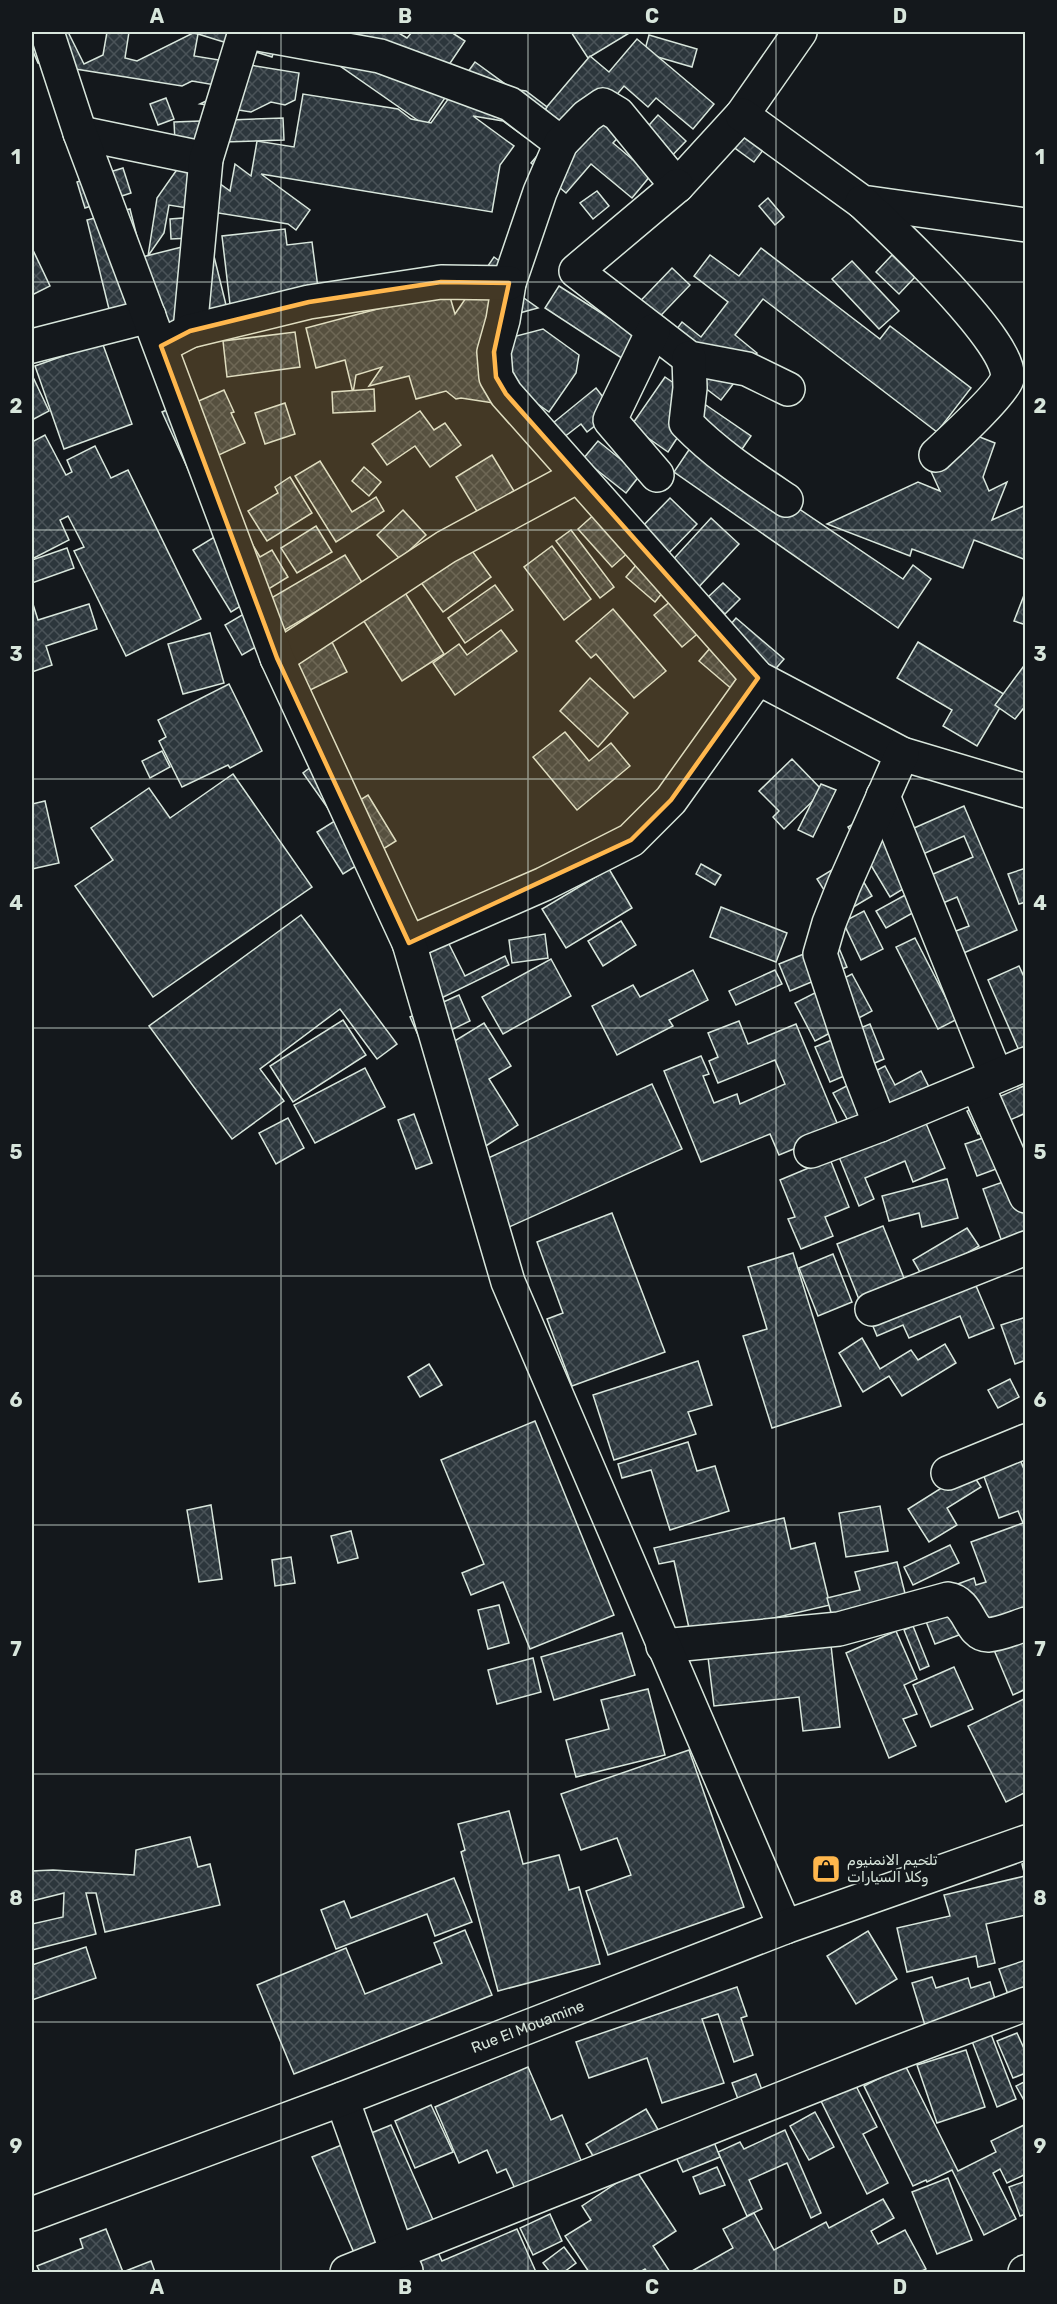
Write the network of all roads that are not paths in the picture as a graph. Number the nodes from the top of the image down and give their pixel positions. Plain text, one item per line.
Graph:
1 (47, 32) edge
2 (246, 32) edge
3 (800, 32) edge
4 (742, 115) junction
5 (80, 133) junction
6 (561, 143) junction
7 (206, 159) junction
8 (676, 186) junction
9 (862, 202) junction
10 (1026, 225) edge
11 (509, 283) junction
12 (149, 316) junction
13 (190, 331) junction
14 (653, 331) junction
15 (32, 346) edge
16 (161, 346) junction
17 (689, 358) junction
18 (788, 389) dead end
19 (936, 455) dead end
20 (657, 475) dead end
21 (578, 476) junction
22 (786, 500) dead end
23 (278, 658) junction
24 (758, 678) junction
25 (902, 754) junction
26 (882, 796) junction
27 (1023, 798) edge
28 (409, 943) junction
29 (999, 1075) edge
30 (880, 1125) junction
31 (811, 1151) dead end
32 (1026, 1196) edge
33 (1025, 1248) edge
34 (872, 1309) dead end
35 (1026, 1441) edge
36 (948, 1473) dead end
37 (1026, 1624) edge
38 (663, 1646) junction
39 (1026, 1842) edge
40 (784, 1928) junction
41 (1026, 2004) edge
42 (342, 2099) junction
43 (32, 2214) edge
44 (402, 2262) edge
45 (347, 2272) edge

1 - 5 street
2 - 6 street
2 - 7 street
3 - 4 street
4 - 8 street
4 - 9 street
5 - 7 street
5 - 12 street
6 - 8 street
6 - 11 street
7 - 13 street
8 - 14 street
9 - 10 street
9 - 19 street
11 - 13 street
11 - 21 street
12 - 15 street
12 - 16 street
13 - 16 street
14 - 17 street
14 - 20 street
16 - 23 street
17 - 18 street
17 - 22 street
21 - 23 street
21 - 24 street
23 - 28 street
24 - 25 street
24 - 28 street
25 - 26 street
25 - 27 street
26 - 29 street
26 - 30 street
28 - 38 street
29 - 30 street
29 - 32 street
30 - 31 street
33 - 34 street
35 - 36 street
37 - 38 street
38 - 40 street
39 - 40 street, Rue El Mouamine
40 - 42 street, Rue El Mouamine
41 - 44 street
42 - 43 street, Rue El Mouamine
42 - 44 street
44 - 45 street

